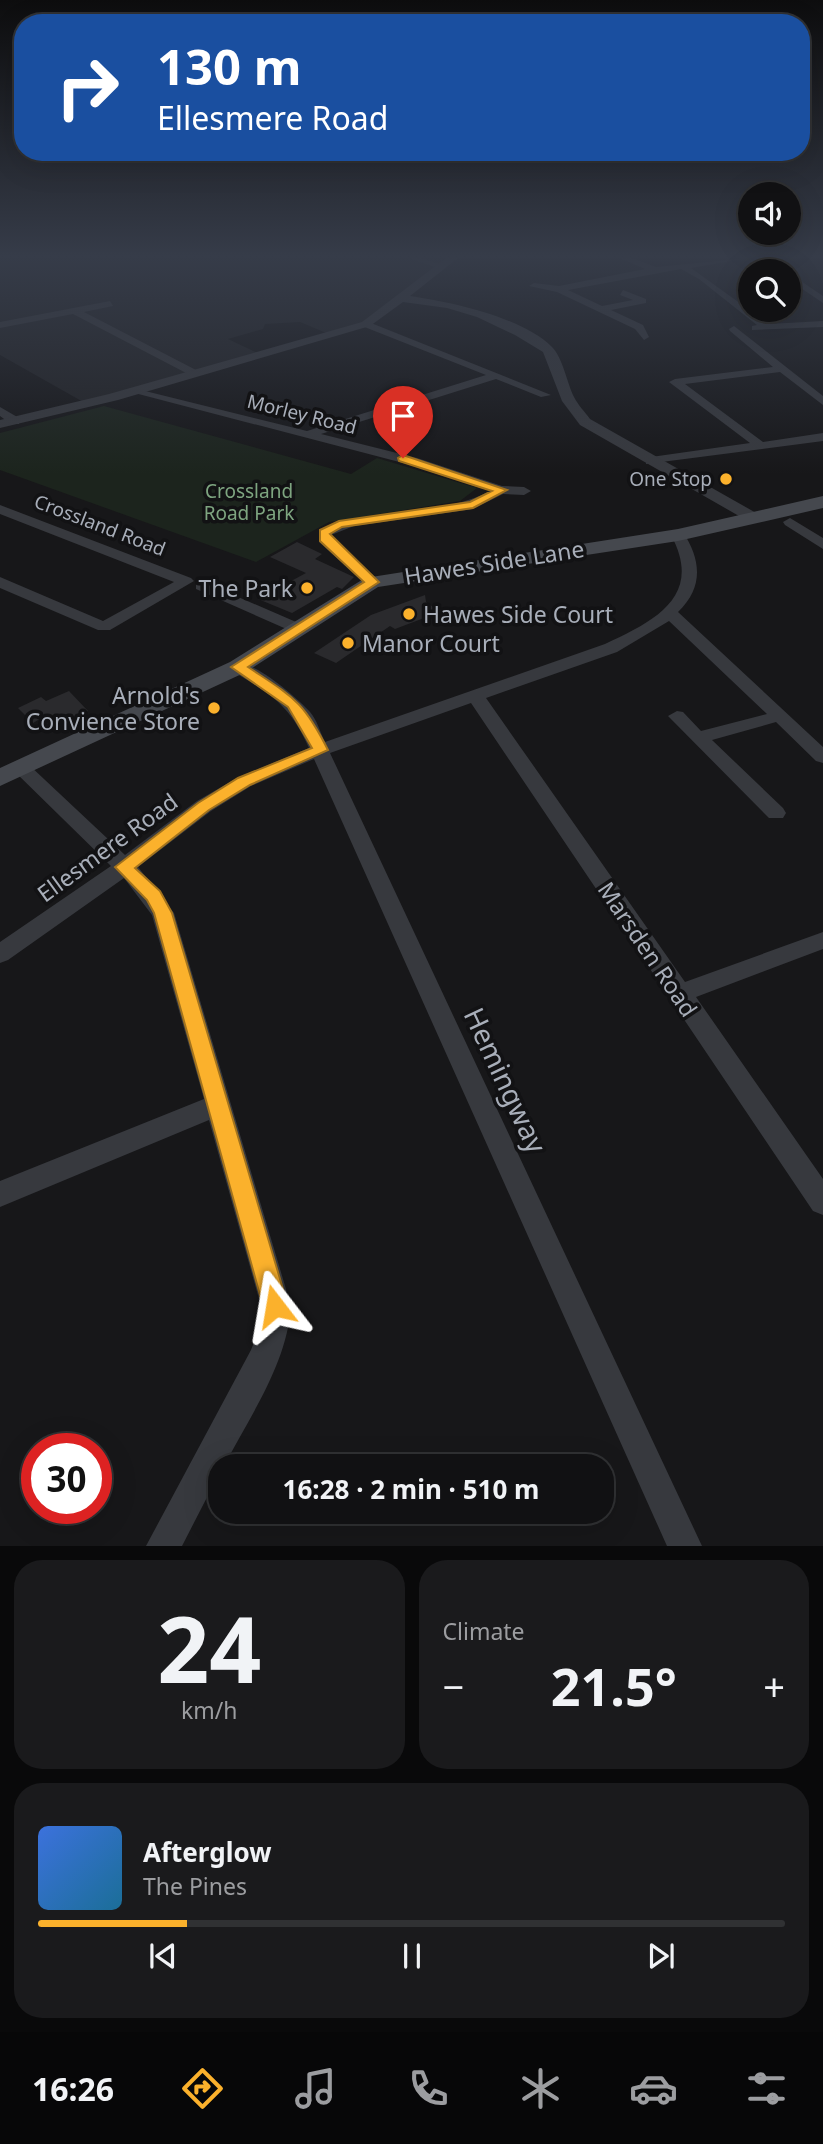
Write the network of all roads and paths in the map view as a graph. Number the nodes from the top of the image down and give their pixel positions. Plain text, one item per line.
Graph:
1 (112, 330) edge
2 (344, 330) edge
3 (381, 330) edge
4 (515, 330) edge
5 (641, 330) edge
6 (734, 330) edge
7 (644, 337) dead end
8 (782, 369) junction
9 (192, 372) junction
10 (495, 376) junction
11 (133, 391) junction
12 (545, 395) dead end
13 (823, 402) edge
14 (0, 411) edge
15 (15, 421) junction
16 (0, 425) edge
17 (305, 435) junction
18 (823, 436) edge
19 (761, 446) junction
20 (651, 461) junction
21 (501, 490) junction
22 (524, 491) dead end
23 (823, 502) edge
24 (0, 509) edge
25 (752, 517) junction
26 (790, 522) dead end
27 (678, 535) junction
28 (823, 545) edge
29 (0, 582) edge
30 (372, 582) junction
31 (193, 584) junction
32 (670, 613) junction
33 (297, 628) junction
34 (238, 667) junction
35 (475, 695) junction
36 (677, 716) dead end
37 (779, 716) junction
38 (697, 738) junction
39 (320, 750) junction
40 (823, 757) edge
41 (11, 773) edge
42 (776, 813) dead end
43 (124, 867) junction
44 (823, 940) edge
45 (0, 954) edge
46 (679, 994) junction
47 (218, 1105) junction
48 (0, 1194) edge
49 (823, 1202) edge
50 (163, 1545) edge
51 (685, 1545) edge

1 - 9 street
2 - 9 street
3 - 10 street
4 - 20 street
5 - 7 street
6 - 8 street
8 - 13 street
8 - 19 street
9 - 11 street
10 - 12 street
10 - 17 street
11 - 15 street
11 - 17 street, Morley Road
14 - 15 street
15 - 16 street
17 - 21 street, Morley Road
18 - 19 street
19 - 20 street
20 - 25 street
21 - 22 street
21 - 30 street
23 - 25 main road, Hawes Side Lane
24 - 31 street, Crossland Road
25 - 27 main road, Hawes Side Lane
26 - 28 street
27 - 30 main road, Hawes Side Lane
27 - 32 street, Ellesmere Road
29 - 31 street
30 - 33 main road, Hawes Side Lane
31 - 33 street, Crossland Road
32 - 35 street, Ellesmere Road
32 - 37 street
33 - 34 main road, Hawes Side Lane
34 - 39 street, Hemingway
34 - 41 main road, Hawes Side Lane
35 - 39 street, Ellesmere Road
35 - 46 street, Marsden Road
36 - 38 street
37 - 38 street
37 - 40 street
38 - 42 street
39 - 43 street, Ellesmere Road
39 - 51 street, Hemingway
41 - 43 street
43 - 45 street, Ellesmere Road
43 - 47 street
44 - 46 street
46 - 49 street, Marsden Road
47 - 48 street
47 - 50 street

